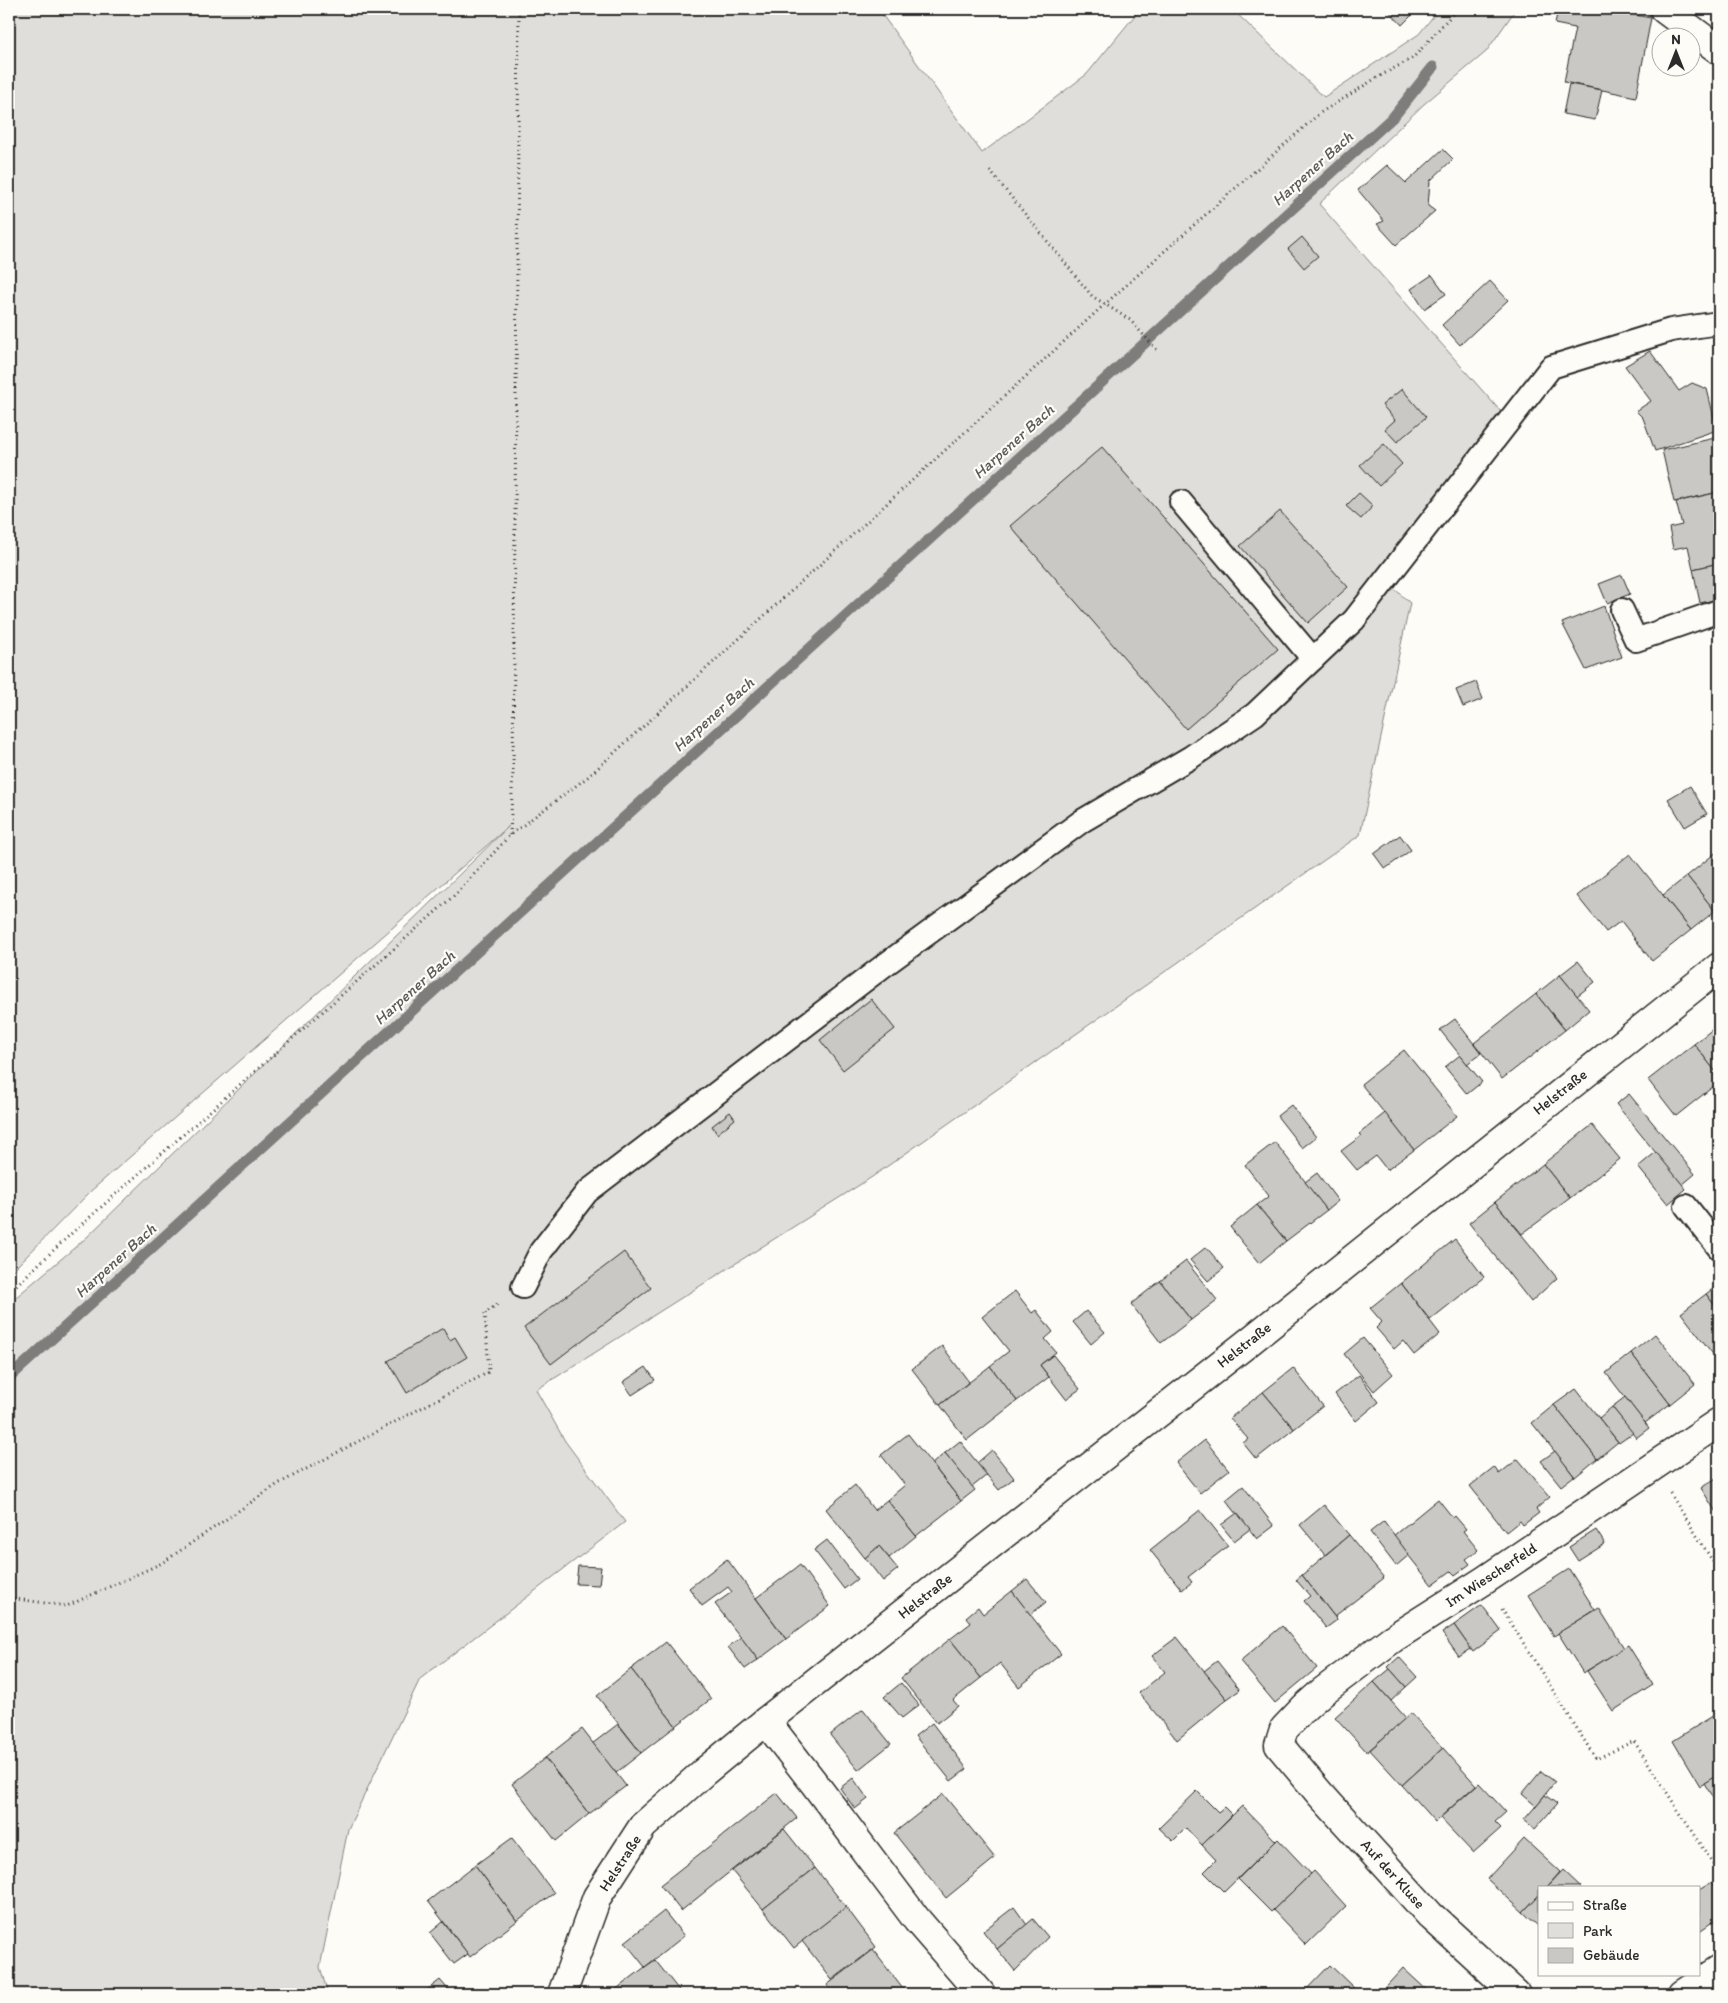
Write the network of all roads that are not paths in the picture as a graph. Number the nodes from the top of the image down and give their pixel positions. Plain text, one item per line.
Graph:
1 (1664, 9) edge
2 (1719, 50) edge
3 (1719, 323) edge
4 (1181, 502) dead end
5 (1622, 610) dead end
6 (1719, 611) edge
7 (1313, 659) junction
8 (1719, 967) edge
9 (1686, 1206) dead end
10 (1719, 1248) edge
11 (523, 1287) road end
12 (1719, 1422) edge
13 (766, 1722) junction
14 (1279, 1745) joint
15 (1719, 1970) edge
16 (562, 1994) edge
17 (981, 1994) edge
18 (1516, 1994) edge
19 (1683, 1994) edge

1 - 2 street
3 - 7 lane
4 - 7 lane
5 - 6 lane
7 - 11 lane
8 - 13 street, Helstraße
9 - 10 lane
12 - 14 street, Im Wiescherfeld
13 - 16 street, Helstraße
13 - 17 street
14 - 18 street, Auf der Kluse
15 - 19 street

